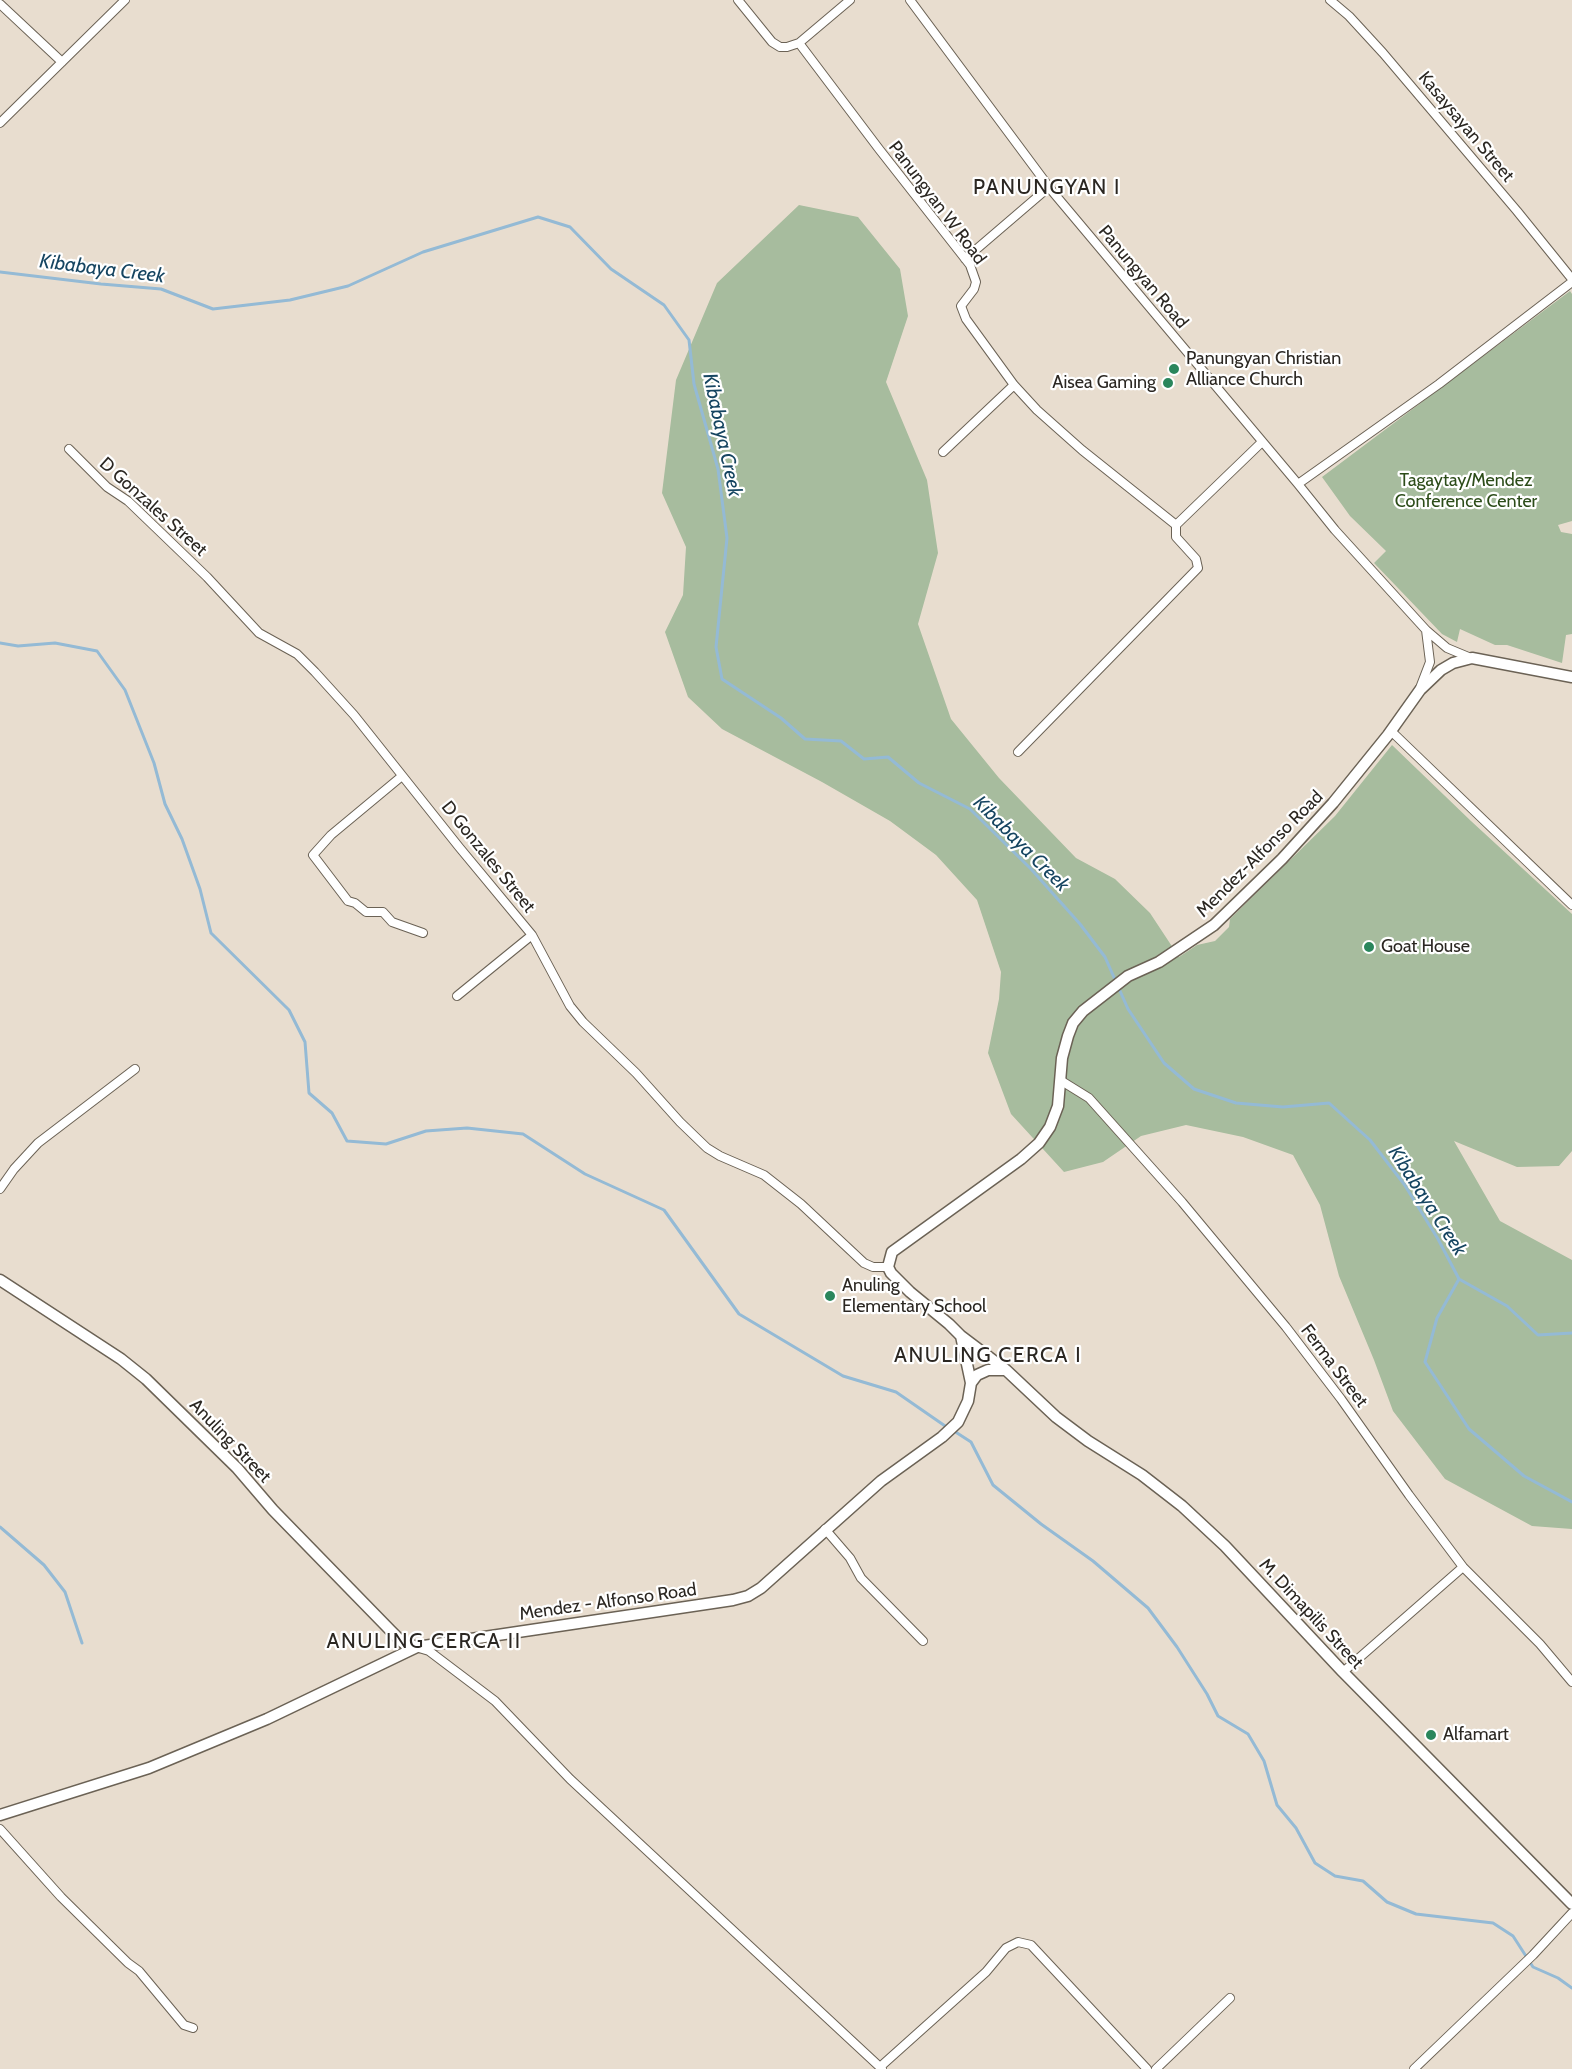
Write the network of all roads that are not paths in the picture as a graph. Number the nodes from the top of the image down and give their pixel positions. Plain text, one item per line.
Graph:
1 (125, 0) edge
2 (738, 0) edge
3 (850, 0) edge
4 (910, 0) edge
5 (1330, 0) edge
6 (0, 4) edge
7 (800, 43) junction
8 (62, 62) junction
9 (0, 123) edge
10 (1049, 187) junction
11 (965, 259) junction
12 (1572, 280) edge
13 (1014, 385) junction
14 (1262, 442) junction
15 (69, 449) dead end
16 (943, 453) dead end
17 (1298, 484) junction
18 (1176, 525) junction
19 (1426, 630) junction
20 (1472, 658) junction
21 (1572, 677) edge
22 (1420, 690) junction
23 (1391, 731) junction
24 (1018, 752) dead end
25 (402, 776) junction
26 (1572, 904) edge
27 (423, 933) dead end
28 (532, 935) junction
29 (457, 996) dead end
30 (135, 1069) dead end
31 (1060, 1080) junction
32 (0, 1189) edge
33 (888, 1267) junction
34 (0, 1280) edge
35 (961, 1336) junction
36 (1006, 1370) junction
37 (971, 1383) junction
38 (825, 1529) junction
39 (1463, 1567) junction
40 (923, 1641) dead end
41 (417, 1647) junction
42 (1343, 1672) junction
43 (1572, 1682) edge
44 (0, 1815) edge
45 (0, 1829) edge
46 (1572, 1905) edge
47 (1230, 1998) dead end
48 (193, 2028) dead end
49 (881, 2068) edge
50 (1147, 2069) edge
51 (1156, 2069) edge
52 (1414, 2069) edge

1 - 8 street
2 - 7 street
3 - 7 street
4 - 10 street, Panungyan Road
5 - 12 street, Kasaysayan Street
6 - 8 street
7 - 11 street, Panungyan W Road
8 - 9 street
10 - 11 street
10 - 14 street, Panungyan Road
11 - 13 street, Panungyan W Road
12 - 17 street
13 - 16 street
13 - 18 street, Panungyan W Road
14 - 17 street, Panungyan Road
14 - 18 street
15 - 25 street, D Gonzales Street
17 - 19 street, Panungyan Road
18 - 24 street
19 - 20 street, Panungyan Road
19 - 22 street
20 - 21 main road
20 - 22 main road, Mendez-Alfonso Road
22 - 23 main road, Mendez-Alfonso Road
23 - 26 street
23 - 31 main road, Mendez-Alfonso Road
25 - 27 street
25 - 28 street, D Gonzales Street
28 - 29 street
28 - 33 street, D Gonzales Street
30 - 32 street
31 - 33 main road, Mendez-Alfonso Road
31 - 39 street, Ferma Street
33 - 35 main road
34 - 41 main road, Anuling Street
35 - 36 main road, M. Dimapilis Street
35 - 37 main road, Mendez - Alfonso Road
36 - 37 main road
36 - 42 main road, M. Dimapilis Street
37 - 38 main road, Mendez - Alfonso Road
38 - 40 street
38 - 41 main road, Mendez - Alfonso Road
39 - 42 street
39 - 43 street, Ferma Street
41 - 44 main road, Mendez - Alfonso Road
41 - 49 street
42 - 46 main road, M. Dimapilis Street
45 - 48 street
46 - 52 street
47 - 51 street
49 - 50 street

